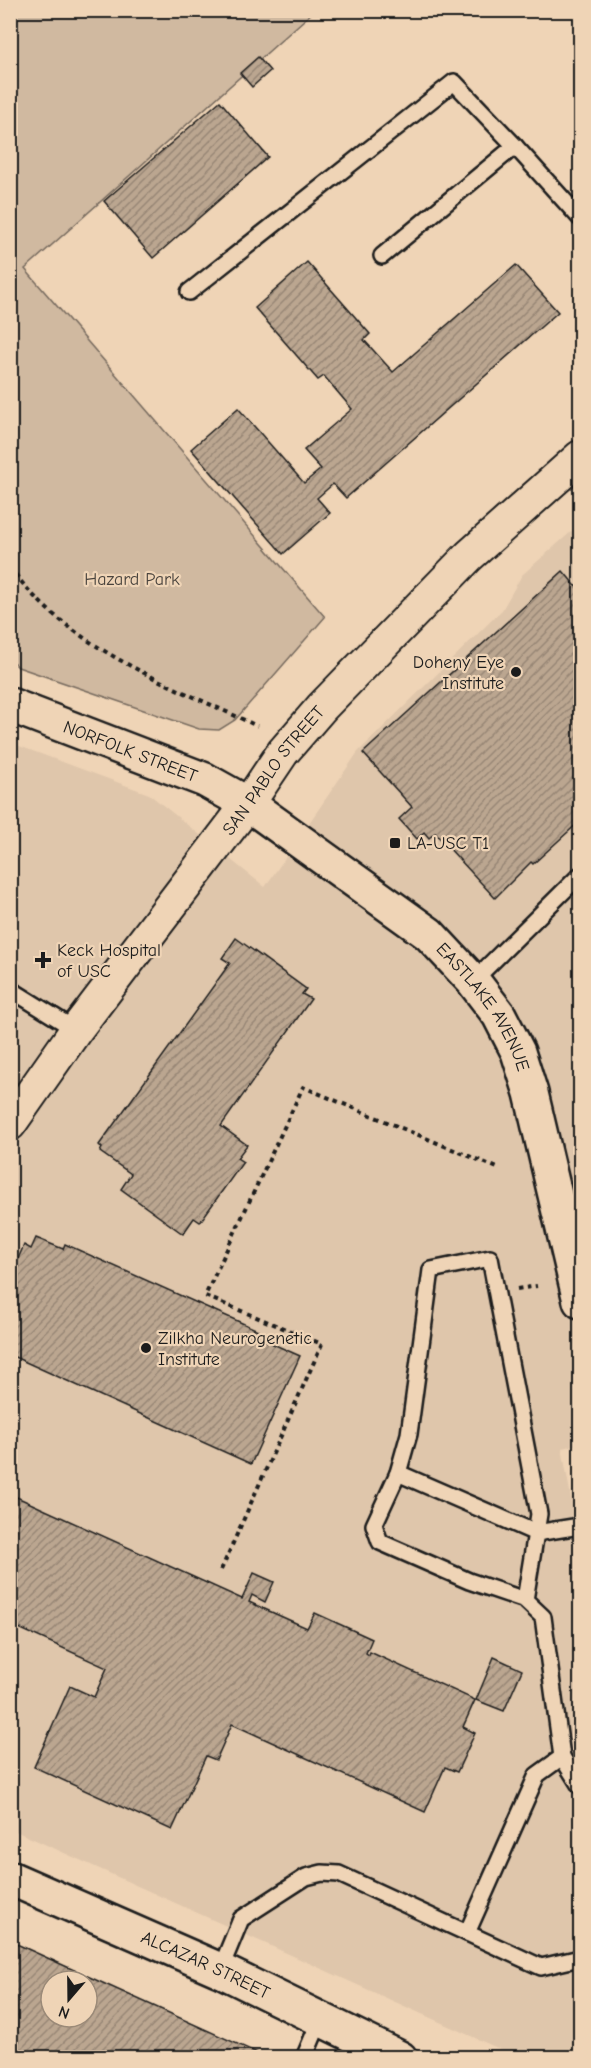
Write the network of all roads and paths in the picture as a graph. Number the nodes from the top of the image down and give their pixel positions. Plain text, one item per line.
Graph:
1 (515, 146) junction
2 (580, 218) edge
3 (382, 256) dead end
4 (189, 292) dead end
5 (580, 458) edge
6 (10, 567) edge
7 (10, 705) edge
8 (257, 726) dead end
9 (248, 804) junction
10 (580, 875) edge
11 (473, 981) junction
12 (10, 989) edge
13 (76, 1030) junction
14 (10, 1124) edge
15 (500, 1170) dead end
16 (580, 1301) edge
17 (398, 1473) junction
18 (580, 1526) edge
19 (536, 1533) junction
20 (220, 1570) dead end
21 (525, 1600) junction
22 (562, 1756) junction
23 (580, 1786) edge
24 (10, 1878) edge
25 (467, 1933) junction
26 (580, 1958) edge
27 (220, 1970) junction
28 (320, 2020) junction
29 (304, 2058) edge
30 (400, 2058) edge

1 - 2 lane
1 - 3 lane
1 - 4 lane
5 - 9 street, SAN PABLO STREET
6 - 8 path
7 - 9 street, NORFOLK STREET
9 - 11 street, EASTLAKE AVENUE
9 - 13 street, SAN PABLO STREET
10 - 11 lane
11 - 16 street, EASTLAKE AVENUE
12 - 13 lane
13 - 14 street, SAN PABLO STREET
15 - 20 path
17 - 19 lane
17 - 19 lane
17 - 21 lane
18 - 19 lane
19 - 21 lane
21 - 22 lane
22 - 23 lane
22 - 25 lane
24 - 27 street, ALCAZAR STREET
25 - 26 lane
25 - 27 lane
27 - 28 street, ALCAZAR STREET
28 - 29 lane
28 - 30 street, ALCAZAR STREET

